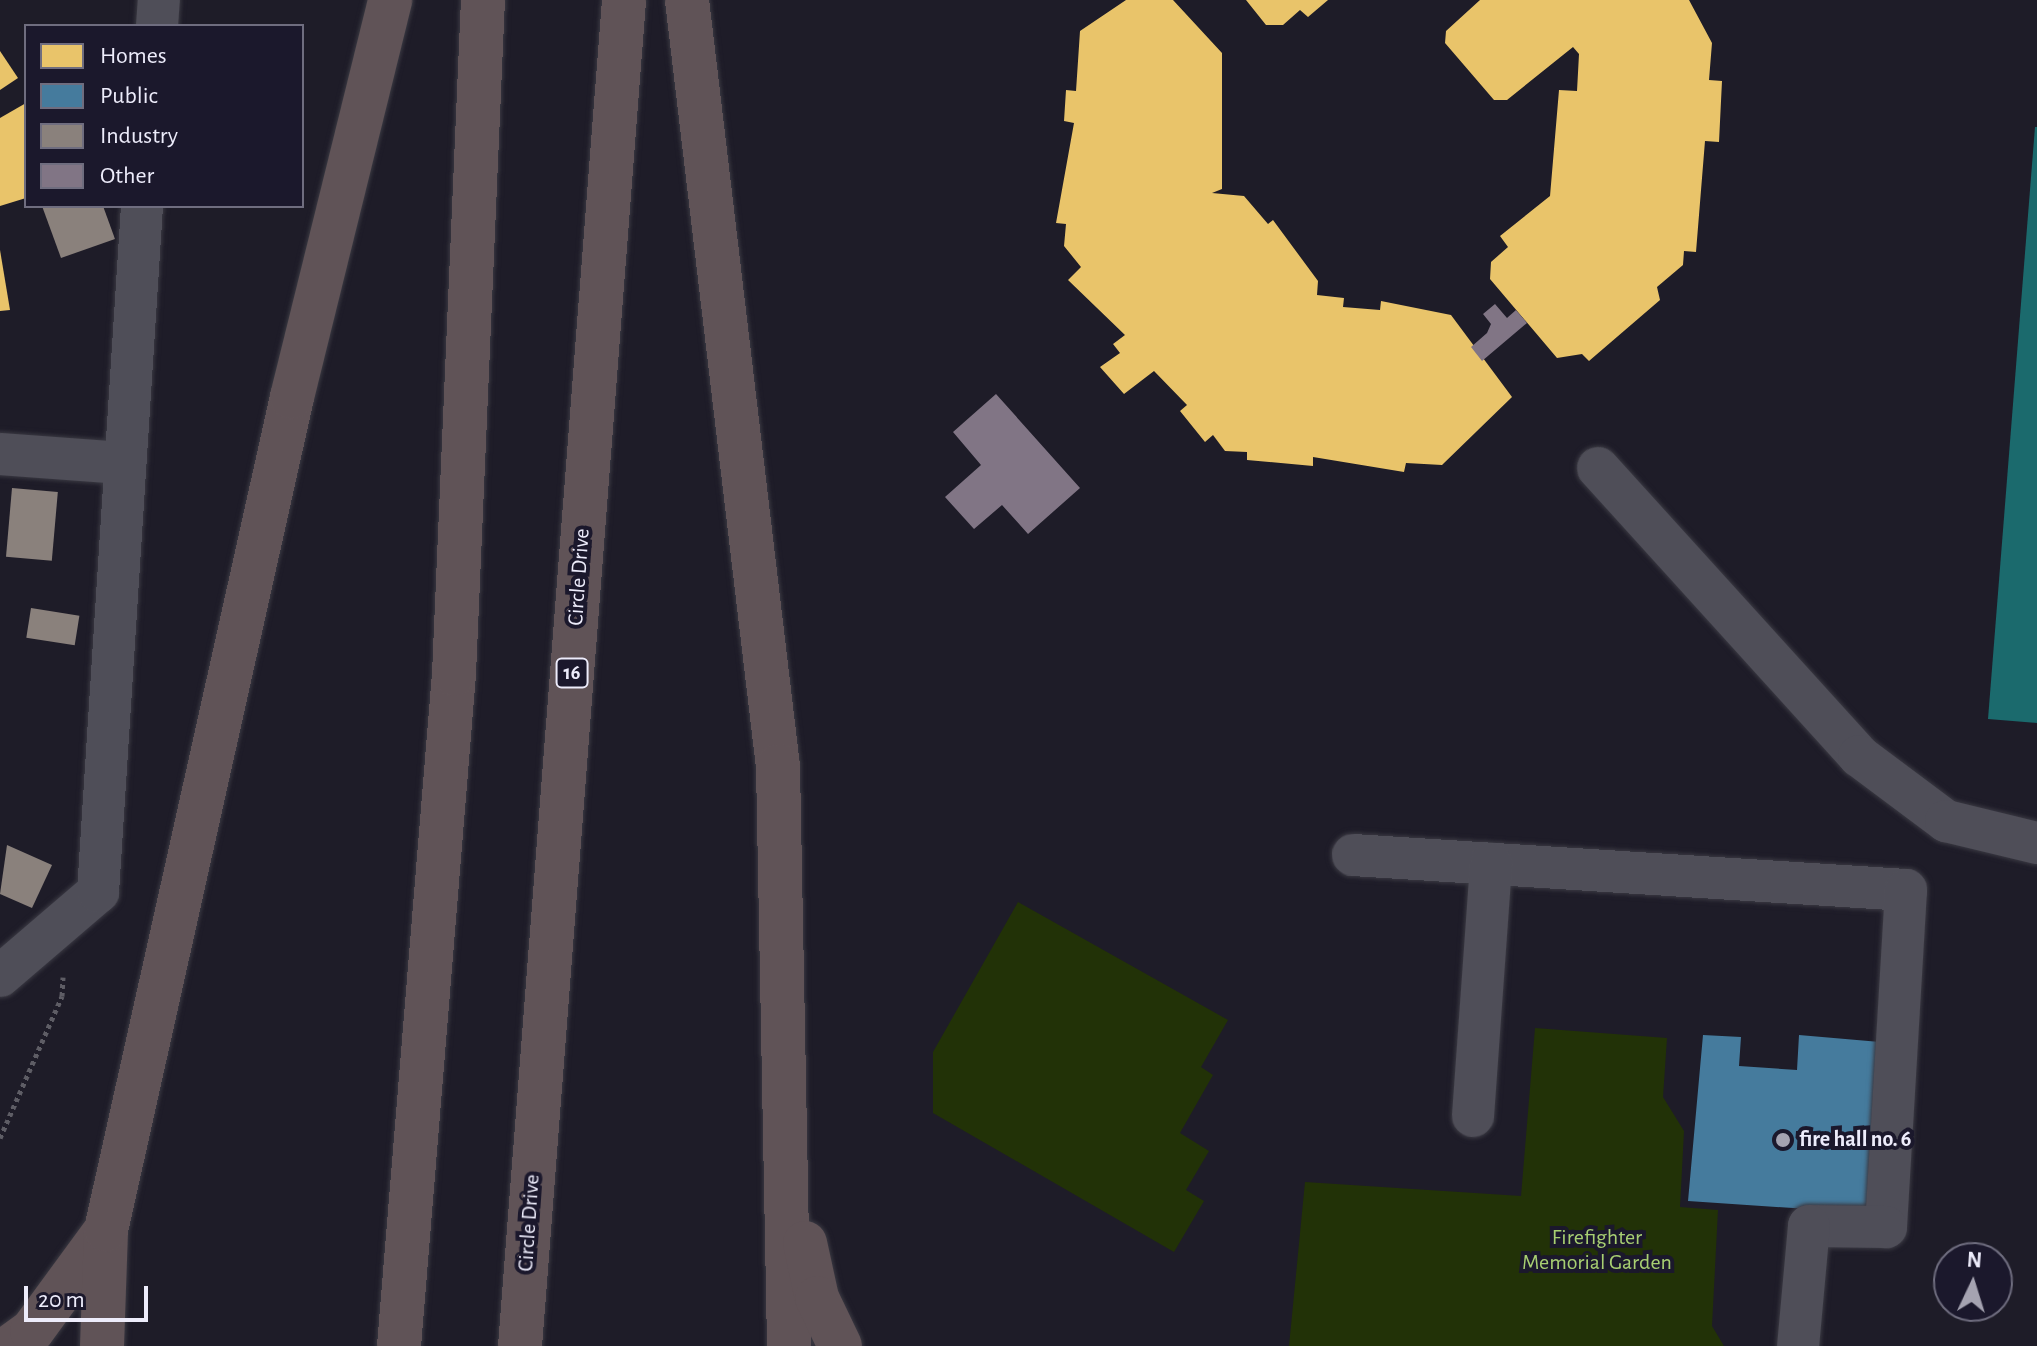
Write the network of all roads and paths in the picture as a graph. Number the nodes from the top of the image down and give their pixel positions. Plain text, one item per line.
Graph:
1 (159, 0) edge
2 (390, 0) edge
3 (483, 0) edge
4 (624, 0) edge
5 (687, 0) edge
6 (157, 24) edge
7 (142, 208) edge
8 (0, 454) edge
9 (122, 463) junction
10 (1598, 468) dead end
11 (2037, 843) edge
12 (1353, 855) dead end
13 (1491, 864) junction
14 (66, 920) junction
15 (0, 976) edge
16 (1473, 1116) dead end
17 (783, 1119) junction
18 (0, 1138) edge
19 (106, 1230) junction
20 (11, 1346) edge
21 (102, 1346) edge
22 (399, 1346) edge
23 (520, 1346) edge
24 (789, 1346) edge
25 (840, 1346) edge
26 (1798, 1346) edge

1 - 6 lane
2 - 19 highway
3 - 22 highway
4 - 23 highway, Circle Drive / 16
5 - 17 highway
7 - 9 lane
8 - 9 lane
9 - 14 lane
10 - 11 lane
12 - 13 lane
13 - 16 lane
13 - 26 lane
14 - 15 lane
14 - 18 path
17 - 24 highway
17 - 25 highway
19 - 20 highway
19 - 21 highway

